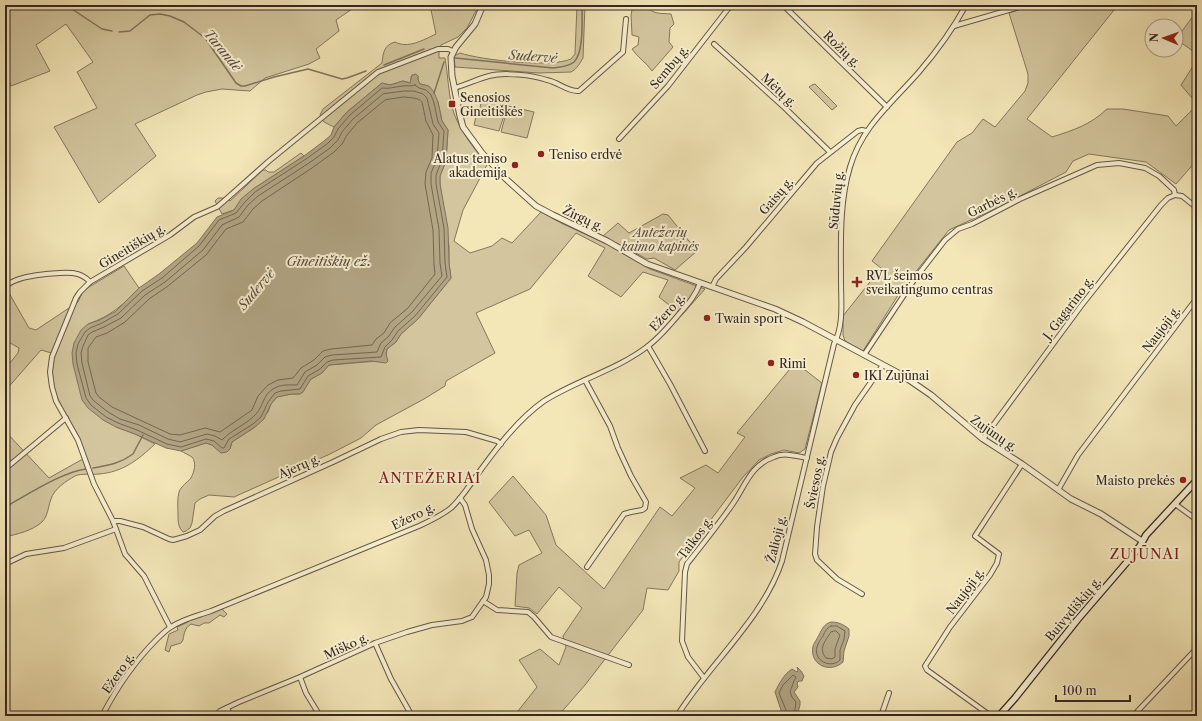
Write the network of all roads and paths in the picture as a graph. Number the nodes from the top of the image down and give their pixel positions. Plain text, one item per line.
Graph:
1 (483, 5) edge
2 (731, 5) edge
3 (783, 5) edge
4 (966, 5) edge
5 (1026, 5) edge
6 (626, 19) dead end
7 (954, 26) junction
8 (714, 44) dead end
9 (453, 51) junction
10 (454, 88) junction
11 (887, 107) junction
12 (866, 131) junction
13 (619, 138) dead end
14 (830, 152) junction
15 (1175, 195) junction
16 (1197, 208) edge
17 (90, 282) junction
18 (700, 283) junction
19 (5, 286) edge
20 (712, 287) junction
21 (1197, 298) edge
22 (836, 340) junction
23 (648, 346) junction
24 (864, 355) junction
25 (883, 365) junction
26 (585, 380) junction
27 (66, 418) junction
28 (983, 439) junction
29 (501, 444) junction
30 (705, 451) dead end
31 (807, 458) junction
32 (1022, 464) junction
33 (5, 469) edge
34 (1197, 480) edge
35 (1058, 490) junction
36 (460, 498) junction
37 (1175, 504) junction
38 (1197, 520) edge
39 (113, 521) junction
40 (116, 529) junction
41 (1142, 542) junction
42 (5, 564) edge
43 (587, 567) dead end
44 (862, 594) dead end
45 (483, 601) junction
46 (170, 627) junction
47 (375, 643) junction
48 (1196, 650) edge
49 (629, 665) dead end
50 (300, 677) junction
51 (704, 678) junction
52 (889, 693) dead end
53 (227, 708) junction
54 (102, 716) edge
55 (215, 716) edge
56 (231, 716) edge
57 (320, 716) edge
58 (412, 716) edge
59 (677, 716) edge
60 (881, 716) edge
61 (991, 716) edge
62 (999, 716) edge
63 (1133, 716) edge

1 - 9 street
2 - 13 street, Sembų g.
3 - 11 street, Rožių g.
4 - 7 street, Sūduvių g.
5 - 7 street
6 - 10 street
7 - 11 street, Sūduvių g.
8 - 14 street, Mėtų g.
9 - 10 street, Žirgų g.
9 - 17 street, Gineitiškių g.
10 - 18 street, Žirgų g.
11 - 12 street, Sūduvių g.
12 - 14 street, Gaisų g.
12 - 22 street, Sūduvių g.
14 - 20 street, Gaisų g.
15 - 16 street
15 - 24 street, Garbės g.
15 - 28 street, J. Gagarino g.
17 - 19 street
17 - 27 street, Gineitiškių g.
18 - 20 street, Žirgų g.
18 - 23 street, Ežero g.
20 - 22 street, Žirgų g.
21 - 35 street, Naujoji g.
22 - 24 street, Zujūnų g.
22 - 31 street, Žalioji g.
23 - 26 street, Ežero g.
23 - 30 street
24 - 25 street, Zujūnų g.
25 - 28 street, Zujūnų g.
25 - 44 street, Šviesos g.
26 - 29 street, Ežero g.
26 - 43 street
27 - 33 street
27 - 39 street, Gineitiškių g.
28 - 32 street, Zujūnų g.
29 - 36 street, Ežero g.
29 - 39 street, Ajerų g.
31 - 51 street, Žalioji g.
31 - 51 street, Taikos g.
32 - 35 street, Zujūnų g.
32 - 61 street, Naujoji g.
34 - 37 main road, Buivydiškių g.
35 - 41 street, Zujūnų g.
36 - 45 street, Miško g.
36 - 46 street, Ežero g.
37 - 38 street
37 - 41 main road, Buivydiškių g.
39 - 40 street, Gineitiškių g.
40 - 42 street
40 - 46 street, Gineitiškių g.
41 - 62 main road, Buivydiškių g.
45 - 47 street, Miško g.
45 - 49 street
46 - 54 street, Ežero g.
47 - 50 street, Miško g.
47 - 58 street
48 - 63 street
50 - 53 street, Miško g.
50 - 57 street
51 - 59 street, Žalioji g.
52 - 60 street
53 - 55 street, Miško g.
53 - 56 street

